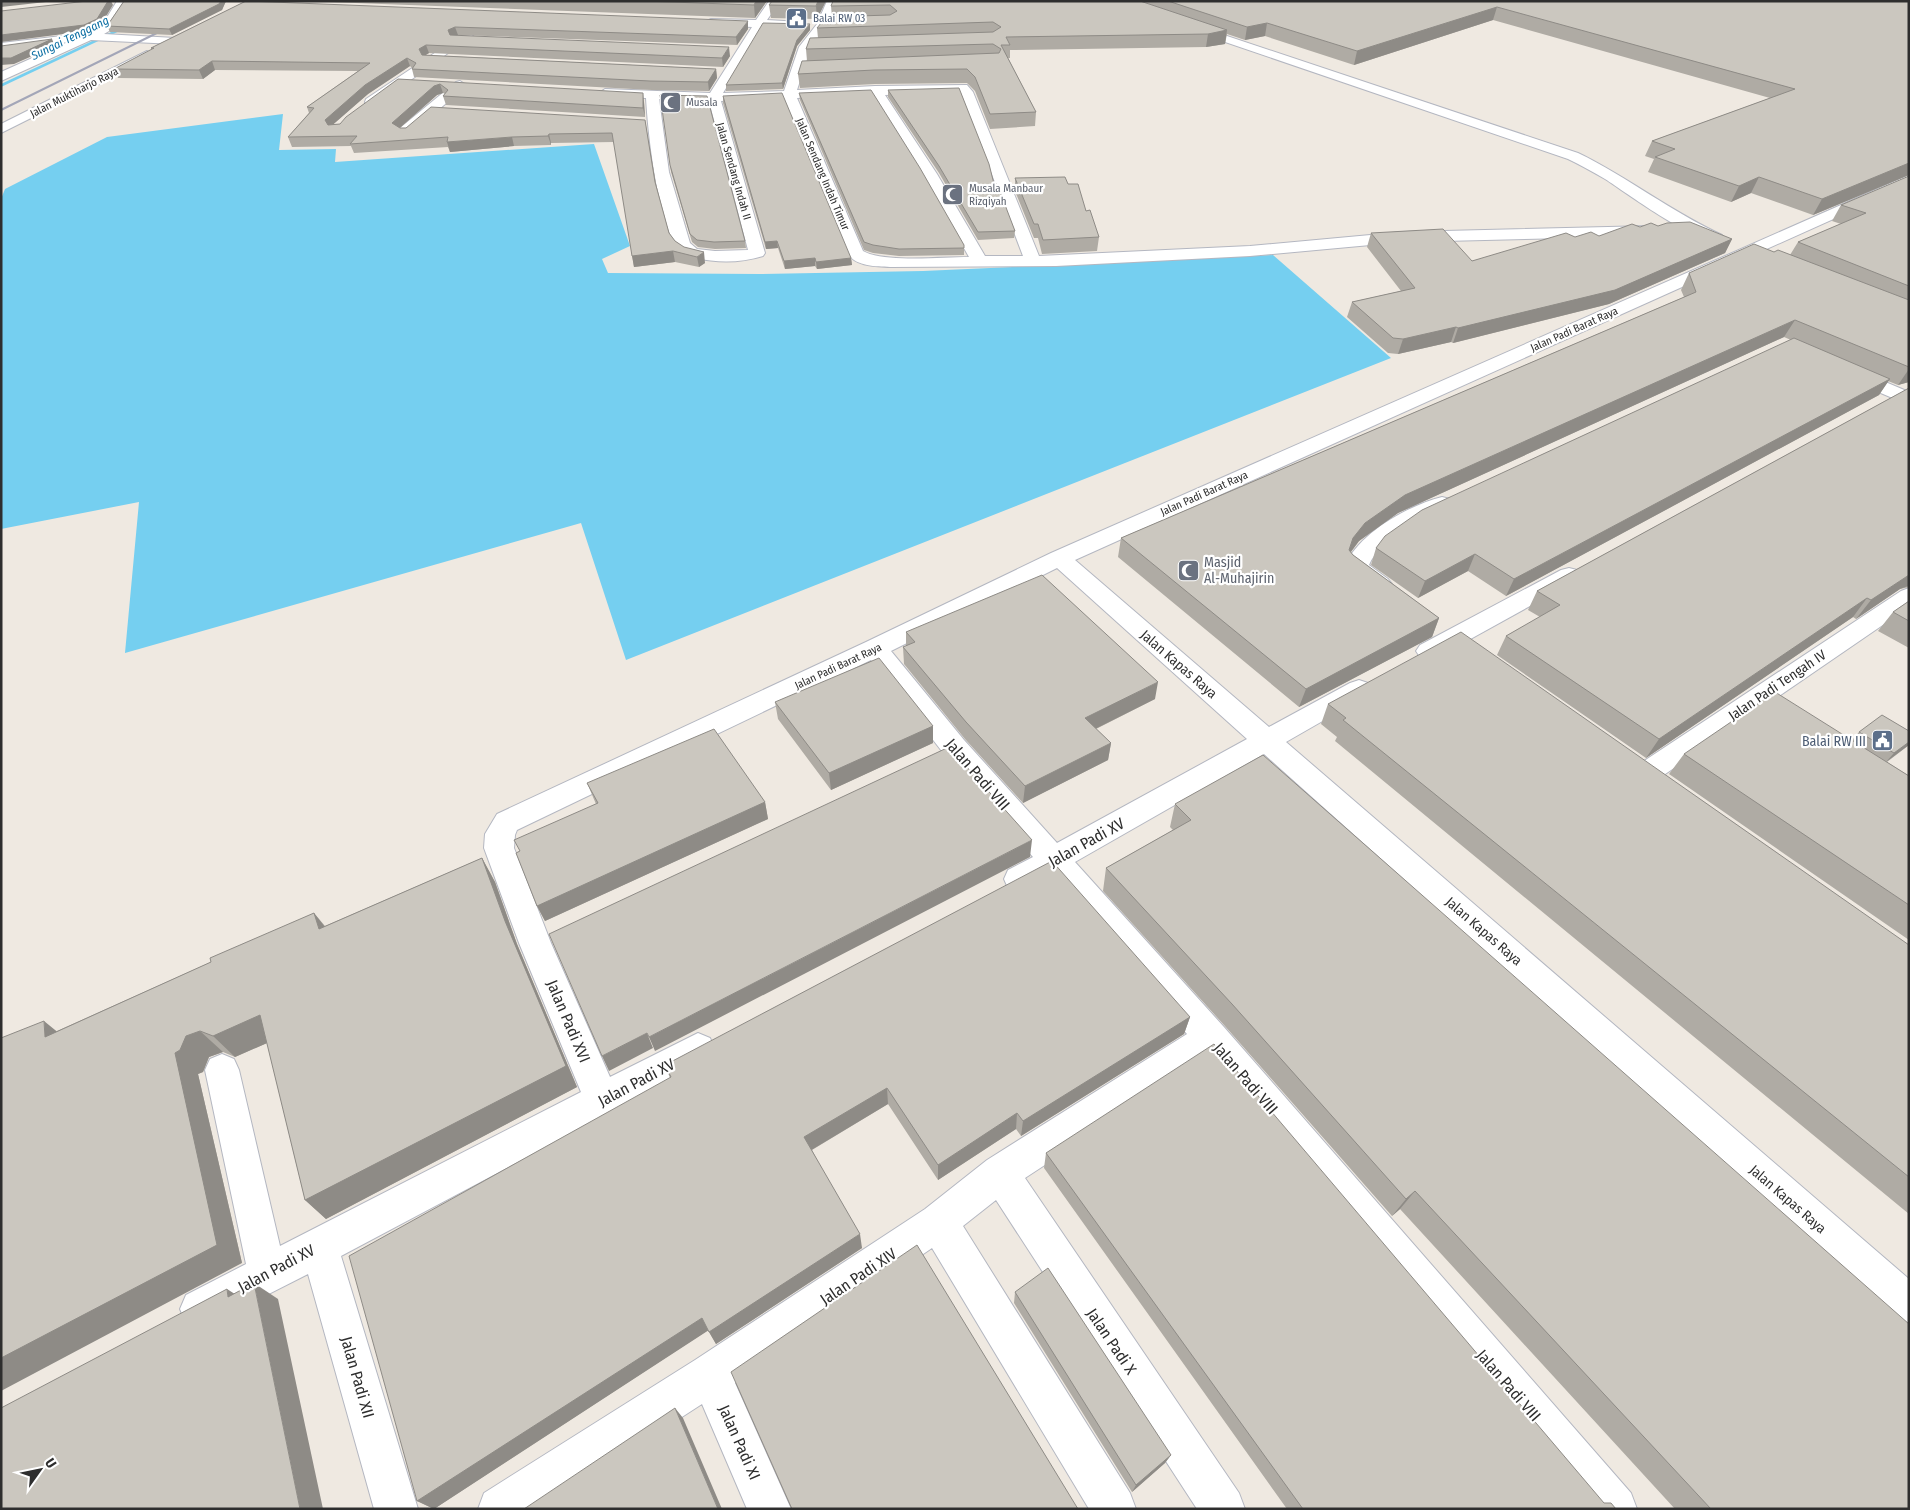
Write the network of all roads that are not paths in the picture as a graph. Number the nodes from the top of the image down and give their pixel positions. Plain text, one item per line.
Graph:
1 (123, 1) edge
2 (764, 1) edge
3 (775, 1) edge
4 (834, 3) edge
5 (702, 22) edge
6 (1177, 23) edge
7 (761, 24) junction
8 (480, 25) edge
9 (827, 25) junction
10 (92, 37) junction
11 (458, 40) junction
12 (478, 41) edge
13 (824, 46) edge
14 (1, 47) edge
15 (805, 47) junction
16 (430, 60) junction
17 (449, 60) edge
18 (28, 64) junction
19 (1, 68) edge
20 (1, 76) edge
21 (396, 82) junction
22 (423, 84) edge
23 (442, 84) edge
24 (875, 90) junction
25 (594, 93) edge
26 (789, 94) junction
27 (652, 96) junction
28 (714, 97) junction
29 (361, 109) edge
30 (430, 110) junction
31 (449, 111) edge
32 (1, 129) edge
33 (404, 132) edge
34 (1909, 179) edge
35 (1694, 230) junction
36 (1751, 252) junction
37 (979, 260) junction
38 (1033, 261) junction
39 (1829, 364) edge
40 (1906, 394) edge
41 (1873, 409) edge
42 (1461, 495) edge
43 (1059, 558) junction
44 (1584, 566) edge
45 (1393, 594) edge
46 (1909, 596) edge
47 (1445, 633) junction
48 (875, 648) junction
49 (1477, 655) edge
50 (1410, 661) edge
51 (1376, 680) edge
52 (1758, 698) junction
53 (1783, 713) edge
54 (1266, 740) junction
55 (1621, 757) edge
56 (1645, 774) junction
57 (1669, 791) edge
58 (507, 822) joint
59 (1054, 860) junction
60 (994, 893) edge
61 (724, 1035) edge
62 (1211, 1037) junction
63 (222, 1070) dead end
64 (602, 1100) junction
65 (1000, 1173) junction
66 (938, 1222) junction
67 (319, 1246) junction
68 (267, 1273) junction
69 (1909, 1305) edge
70 (173, 1324) edge
71 (710, 1375) junction
72 (396, 1509) edge
73 (500, 1509) edge
74 (769, 1509) edge
75 (1114, 1509) edge
76 (1223, 1509) edge
77 (1615, 1509) edge

1 - 10 street
2 - 3 street
3 - 7 street
4 - 9 street
5 - 7 street
6 - 35 street
7 - 9 street
7 - 28 street
8 - 11 street
9 - 15 street
10 - 14 street
10 - 18 street
10 - 32 street, Jalan Muktiharjo Raya
11 - 12 street
11 - 16 street
13 - 15 street
15 - 26 street
16 - 17 street
16 - 21 street
18 - 19 street
18 - 20 street
21 - 22 street
21 - 29 street
23 - 30 street
24 - 26 street
24 - 37 street
24 - 38 street
25 - 27 street
26 - 28 street
26 - 37 street, Jalan Sendang Indah Timur
27 - 28 street
27 - 28 street, Jalan Sendang Indah II
30 - 31 street
30 - 33 street
34 - 36 street, Jalan Padi Barat Raya
35 - 36 street
35 - 38 street
36 - 43 street, Jalan Padi Barat Raya
37 - 38 street
39 - 40 street
40 - 41 street
42 - 45 street
43 - 48 street, Jalan Padi Barat Raya
43 - 54 street, Jalan Kapas Raya
44 - 47 street
46 - 52 street, Jalan Padi Tengah IV
47 - 49 street
47 - 50 street
48 - 58 street, Jalan Padi Barat Raya
48 - 59 street, Jalan Padi VIII
51 - 54 street, Jalan Padi XV
52 - 53 street
52 - 56 street, Jalan Padi Tengah IV
54 - 59 street, Jalan Padi XV
54 - 69 street, Jalan Kapas Raya
55 - 56 street
56 - 57 street
58 - 64 street, Jalan Padi XVI
59 - 60 street, Jalan Padi XV
59 - 62 street, Jalan Padi VIII
61 - 64 street, Jalan Padi XV
62 - 65 street, Jalan Padi XIV
62 - 77 street, Jalan Padi VIII
63 - 68 street
64 - 67 street, Jalan Padi XV
65 - 66 street, Jalan Padi XIV
65 - 76 street, Jalan Padi X
66 - 71 street, Jalan Padi XIV
66 - 75 street
67 - 68 street, Jalan Padi XV
67 - 72 street, Jalan Padi XII
68 - 70 street, Jalan Padi XV
71 - 73 street, Jalan Padi XIV
71 - 74 street, Jalan Padi XI

